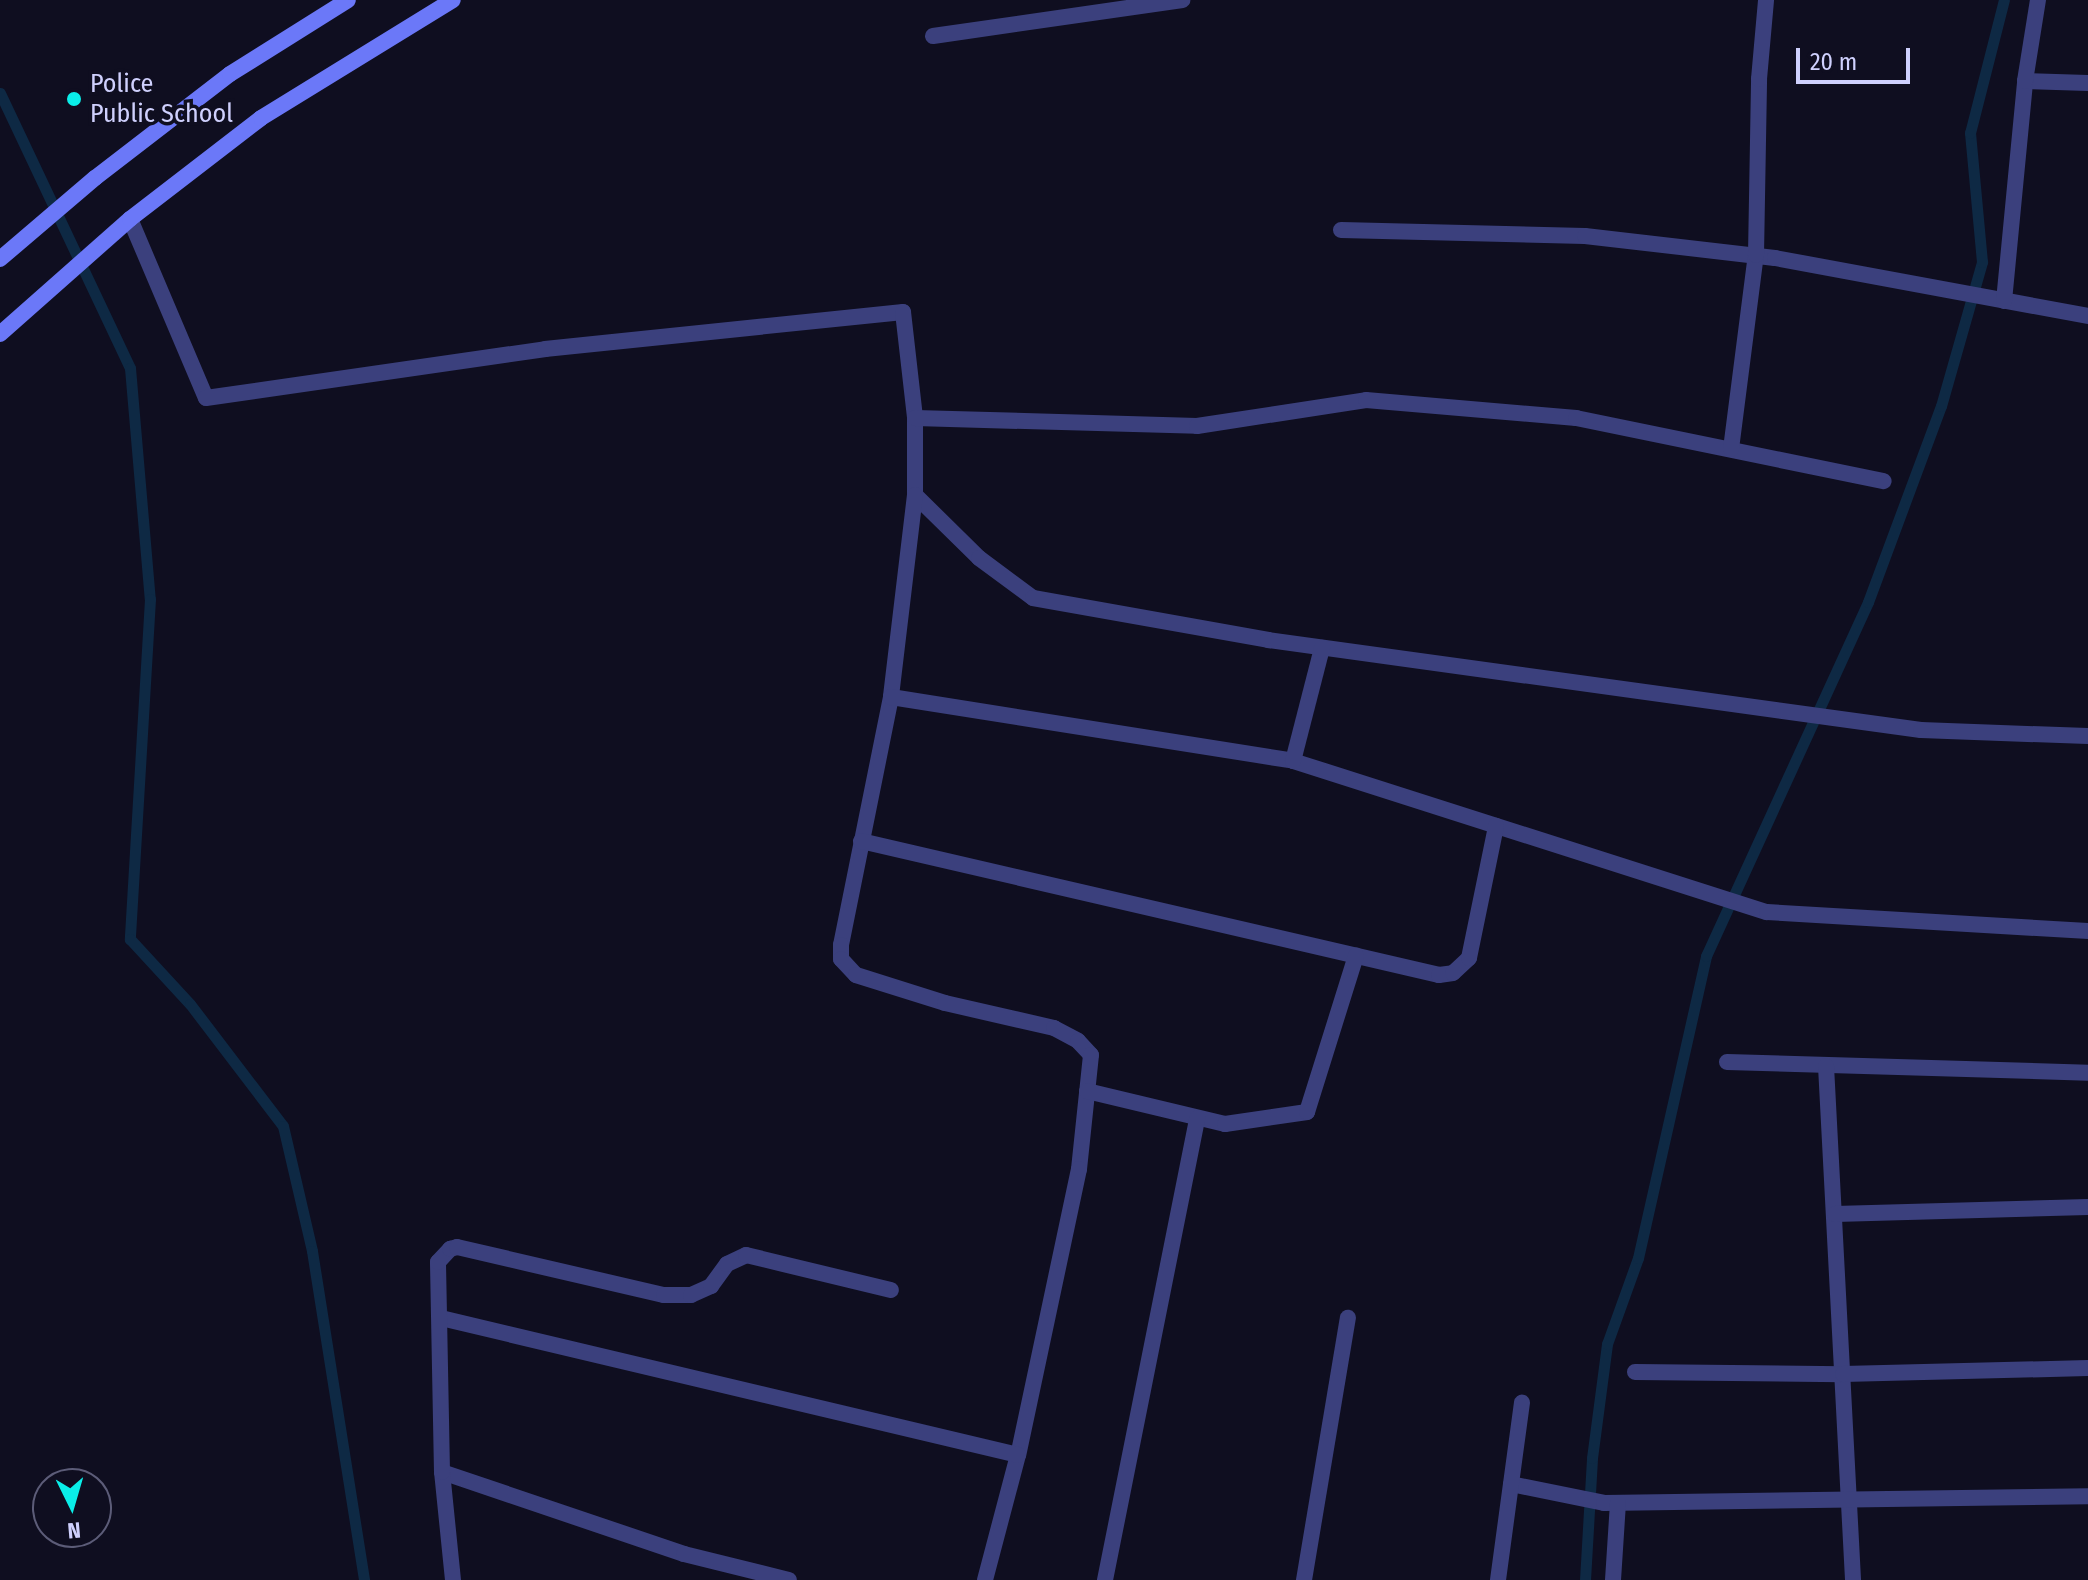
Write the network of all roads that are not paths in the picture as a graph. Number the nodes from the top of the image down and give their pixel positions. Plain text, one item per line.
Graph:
1 (348, 0) edge
2 (453, 0) edge
3 (1182, 0) edge
4 (1766, 0) edge
5 (2038, 0) edge
6 (933, 36) dead end
7 (2025, 81) junction
8 (2088, 83) edge
9 (130, 219) junction
10 (1341, 230) dead end
11 (5, 255) edge
12 (1756, 255) junction
13 (2000, 300) junction
14 (2088, 316) edge
15 (0, 334) edge
16 (915, 418) junction
17 (1731, 449) junction
18 (1884, 481) dead end
19 (915, 495) junction
20 (1322, 648) junction
21 (891, 697) junction
22 (2088, 736) edge
23 (1293, 761) junction
24 (1496, 826) junction
25 (861, 841) junction
26 (2088, 931) edge
27 (1356, 956) junction
28 (1727, 1062) dead end
29 (1826, 1066) junction
30 (2088, 1073) edge
31 (1087, 1091) junction
32 (1197, 1118) junction
33 (2088, 1207) edge
34 (1835, 1214) junction
35 (891, 1290) dead end
36 (441, 1318) junction
37 (1348, 1318) dead end
38 (2088, 1368) edge
39 (1635, 1372) dead end
40 (1843, 1374) junction
41 (1522, 1403) dead end
42 (1018, 1455) junction
43 (442, 1472) junction
44 (1511, 1484) junction
45 (2088, 1496) edge
46 (1851, 1500) junction
47 (1611, 1503) junction
48 (453, 1580) edge
49 (789, 1580) edge
50 (985, 1580) edge
51 (1105, 1580) edge
52 (1304, 1580) edge
53 (1498, 1580) edge
54 (1613, 1580) edge
55 (1853, 1580) edge

1 - 11 main road
2 - 9 main road
3 - 6 street
4 - 12 street
5 - 7 street
7 - 8 street
7 - 13 street
9 - 15 main road
9 - 16 street
10 - 12 street
12 - 13 street
12 - 17 street
13 - 14 street
16 - 17 street
16 - 19 street
17 - 18 street
19 - 20 street
19 - 21 street
20 - 22 street
20 - 23 street
21 - 23 street
21 - 25 street
23 - 24 street
24 - 26 street
24 - 27 street
25 - 27 street
25 - 31 street
27 - 32 street
28 - 29 street
29 - 30 street
29 - 34 street
31 - 32 street
31 - 42 street
32 - 51 street
33 - 34 street
34 - 40 street
35 - 36 street
36 - 42 street
36 - 43 street
37 - 52 street
38 - 40 street
39 - 40 street
40 - 46 street
41 - 44 street
42 - 50 street
43 - 48 street
43 - 49 street
44 - 47 street
44 - 53 street
45 - 46 street
46 - 47 street
46 - 55 street
47 - 54 street

